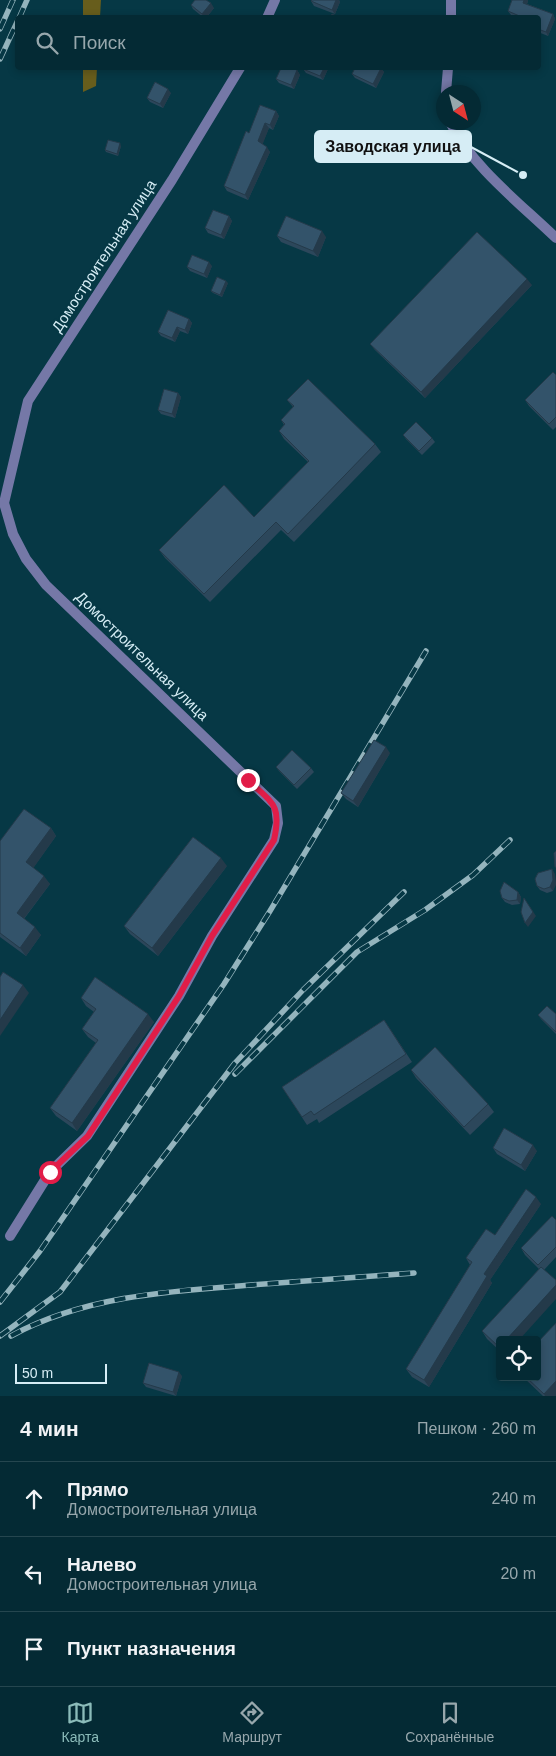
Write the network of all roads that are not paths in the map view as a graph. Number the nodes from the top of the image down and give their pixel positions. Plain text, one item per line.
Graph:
1 (275, 0) edge
2 (451, 0) edge
3 (268, 15) edge
4 (450, 15) edge
5 (239, 70) edge
6 (448, 70) edge
7 (447, 85) edge
8 (454, 130) edge
9 (556, 238) edge
10 (10, 1236) dead end

1 - 3 street
2 - 4 street
5 - 10 street, Домостроительная улица
6 - 7 street
8 - 9 street

